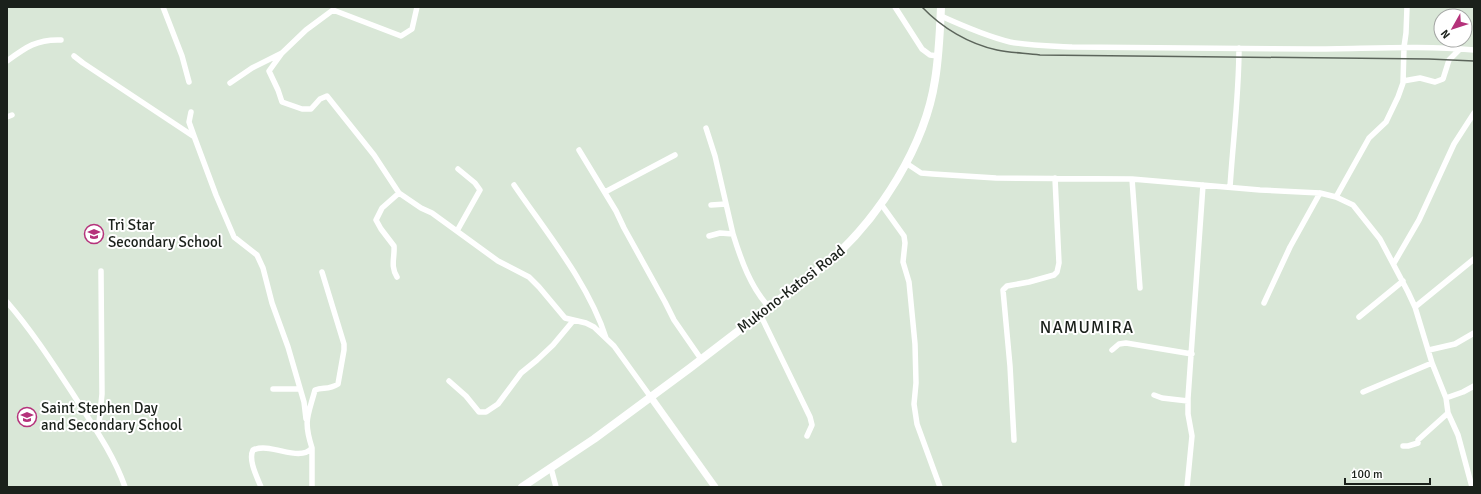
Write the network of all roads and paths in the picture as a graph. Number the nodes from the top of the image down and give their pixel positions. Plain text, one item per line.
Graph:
1 (163, 7) edge
2 (417, 7) edge
3 (895, 7) edge
4 (1407, 7) edge
5 (941, 11) edge
6 (61, 40) dead end
7 (1404, 47) junction
8 (1239, 48) junction
9 (1460, 49) junction
10 (1474, 50) edge
11 (282, 53) junction
12 (74, 56) dead end
13 (938, 56) junction
14 (7, 61) edge
15 (1403, 81) junction
16 (189, 82) dead end
17 (230, 83) dead end
18 (191, 112) dead end
19 (1474, 113) edge
20 (706, 128) dead end
21 (194, 136) junction
22 (578, 150) dead end
23 (675, 155) dead end
24 (906, 163) junction
25 (458, 169) dead end
26 (1055, 178) junction
27 (1132, 180) junction
28 (514, 185) dead end
29 (1203, 185) junction
30 (1230, 187) junction
31 (605, 192) junction
32 (399, 193) junction
33 (1320, 193) junction
34 (1336, 196) junction
35 (726, 204) junction
36 (881, 204) junction
37 (711, 205) dead end
38 (457, 231) junction
39 (733, 234) junction
40 (709, 236) dead end
41 (1474, 259) edge
42 (1394, 263) junction
43 (101, 271) dead end
44 (322, 272) dead end
45 (397, 277) dead end
46 (1403, 281) junction
47 (1140, 288) dead end
48 (7, 302) edge
49 (1264, 303) dead end
50 (1415, 307) junction
51 (769, 308) junction
52 (760, 314) junction
53 (1359, 317) dead end
54 (573, 321) junction
55 (1474, 333) edge
56 (607, 340) junction
57 (1112, 350) dead end
58 (1429, 350) junction
59 (1192, 354) junction
60 (701, 359) junction
61 (1432, 363) junction
62 (449, 381) dead end
63 (1474, 386) edge
64 (273, 389) dead end
65 (299, 389) junction
66 (1363, 392) dead end
67 (1154, 395) dead end
68 (650, 396) junction
69 (1446, 398) junction
70 (1188, 401) junction
71 (1448, 413) junction
72 (306, 419) junction
73 (98, 433) junction
74 (807, 436) dead end
75 (1014, 440) dead end
76 (1403, 446) dead end
77 (312, 448) junction
78 (551, 468) junction
79 (125, 487) edge
80 (261, 487) edge
81 (312, 487) edge
82 (522, 487) edge
83 (556, 487) edge
84 (715, 487) edge
85 (940, 487) edge
86 (1187, 487) edge
87 (1472, 487) edge

1 - 16 street
2 - 11 street
3 - 13 street
4 - 7 street
5 - 8 street
5 - 13 main road, Mukono-Katosi Road
6 - 14 street
7 - 8 street
7 - 9 street
7 - 15 street
8 - 30 street
9 - 10 street
9 - 15 street
11 - 17 street
11 - 32 street
12 - 21 street
13 - 24 main road, Mukono-Katosi Road
15 - 34 street
18 - 21 street
19 - 42 street
20 - 35 street
21 - 65 street
22 - 31 street
23 - 31 street
24 - 26 street
24 - 36 main road, Mukono-Katosi Road
25 - 38 street
26 - 27 street
26 - 75 street
27 - 29 street
27 - 47 street
28 - 56 street
29 - 30 street
29 - 59 street
30 - 33 street
31 - 60 street
32 - 38 street
32 - 45 street
33 - 34 street
33 - 49 street
34 - 42 street
35 - 37 street
35 - 39 street
36 - 51 main road, Mukono-Katosi Road
36 - 85 street
38 - 54 street
39 - 40 street
39 - 51 street
41 - 50 street
42 - 46 street
43 - 73 street
44 - 72 street
46 - 50 street
46 - 53 street
48 - 73 street
50 - 58 street
51 - 52 main road, Mukono-Katosi Road
52 - 60 main road, Mukono-Katosi Road
52 - 74 street
54 - 56 street
54 - 62 street
55 - 58 street
56 - 68 street
57 - 59 street
58 - 61 street
59 - 70 street
60 - 68 main road, Mukono-Katosi Road
61 - 66 street
61 - 69 street
63 - 69 street
64 - 65 street
65 - 72 street
67 - 70 street
68 - 78 main road, Mukono-Katosi Road
68 - 84 street
69 - 71 street
70 - 86 street
71 - 76 street
71 - 87 street
72 - 77 street
73 - 79 street
77 - 80 street
77 - 81 street
78 - 82 main road, Mukono-Katosi Road
78 - 83 street

